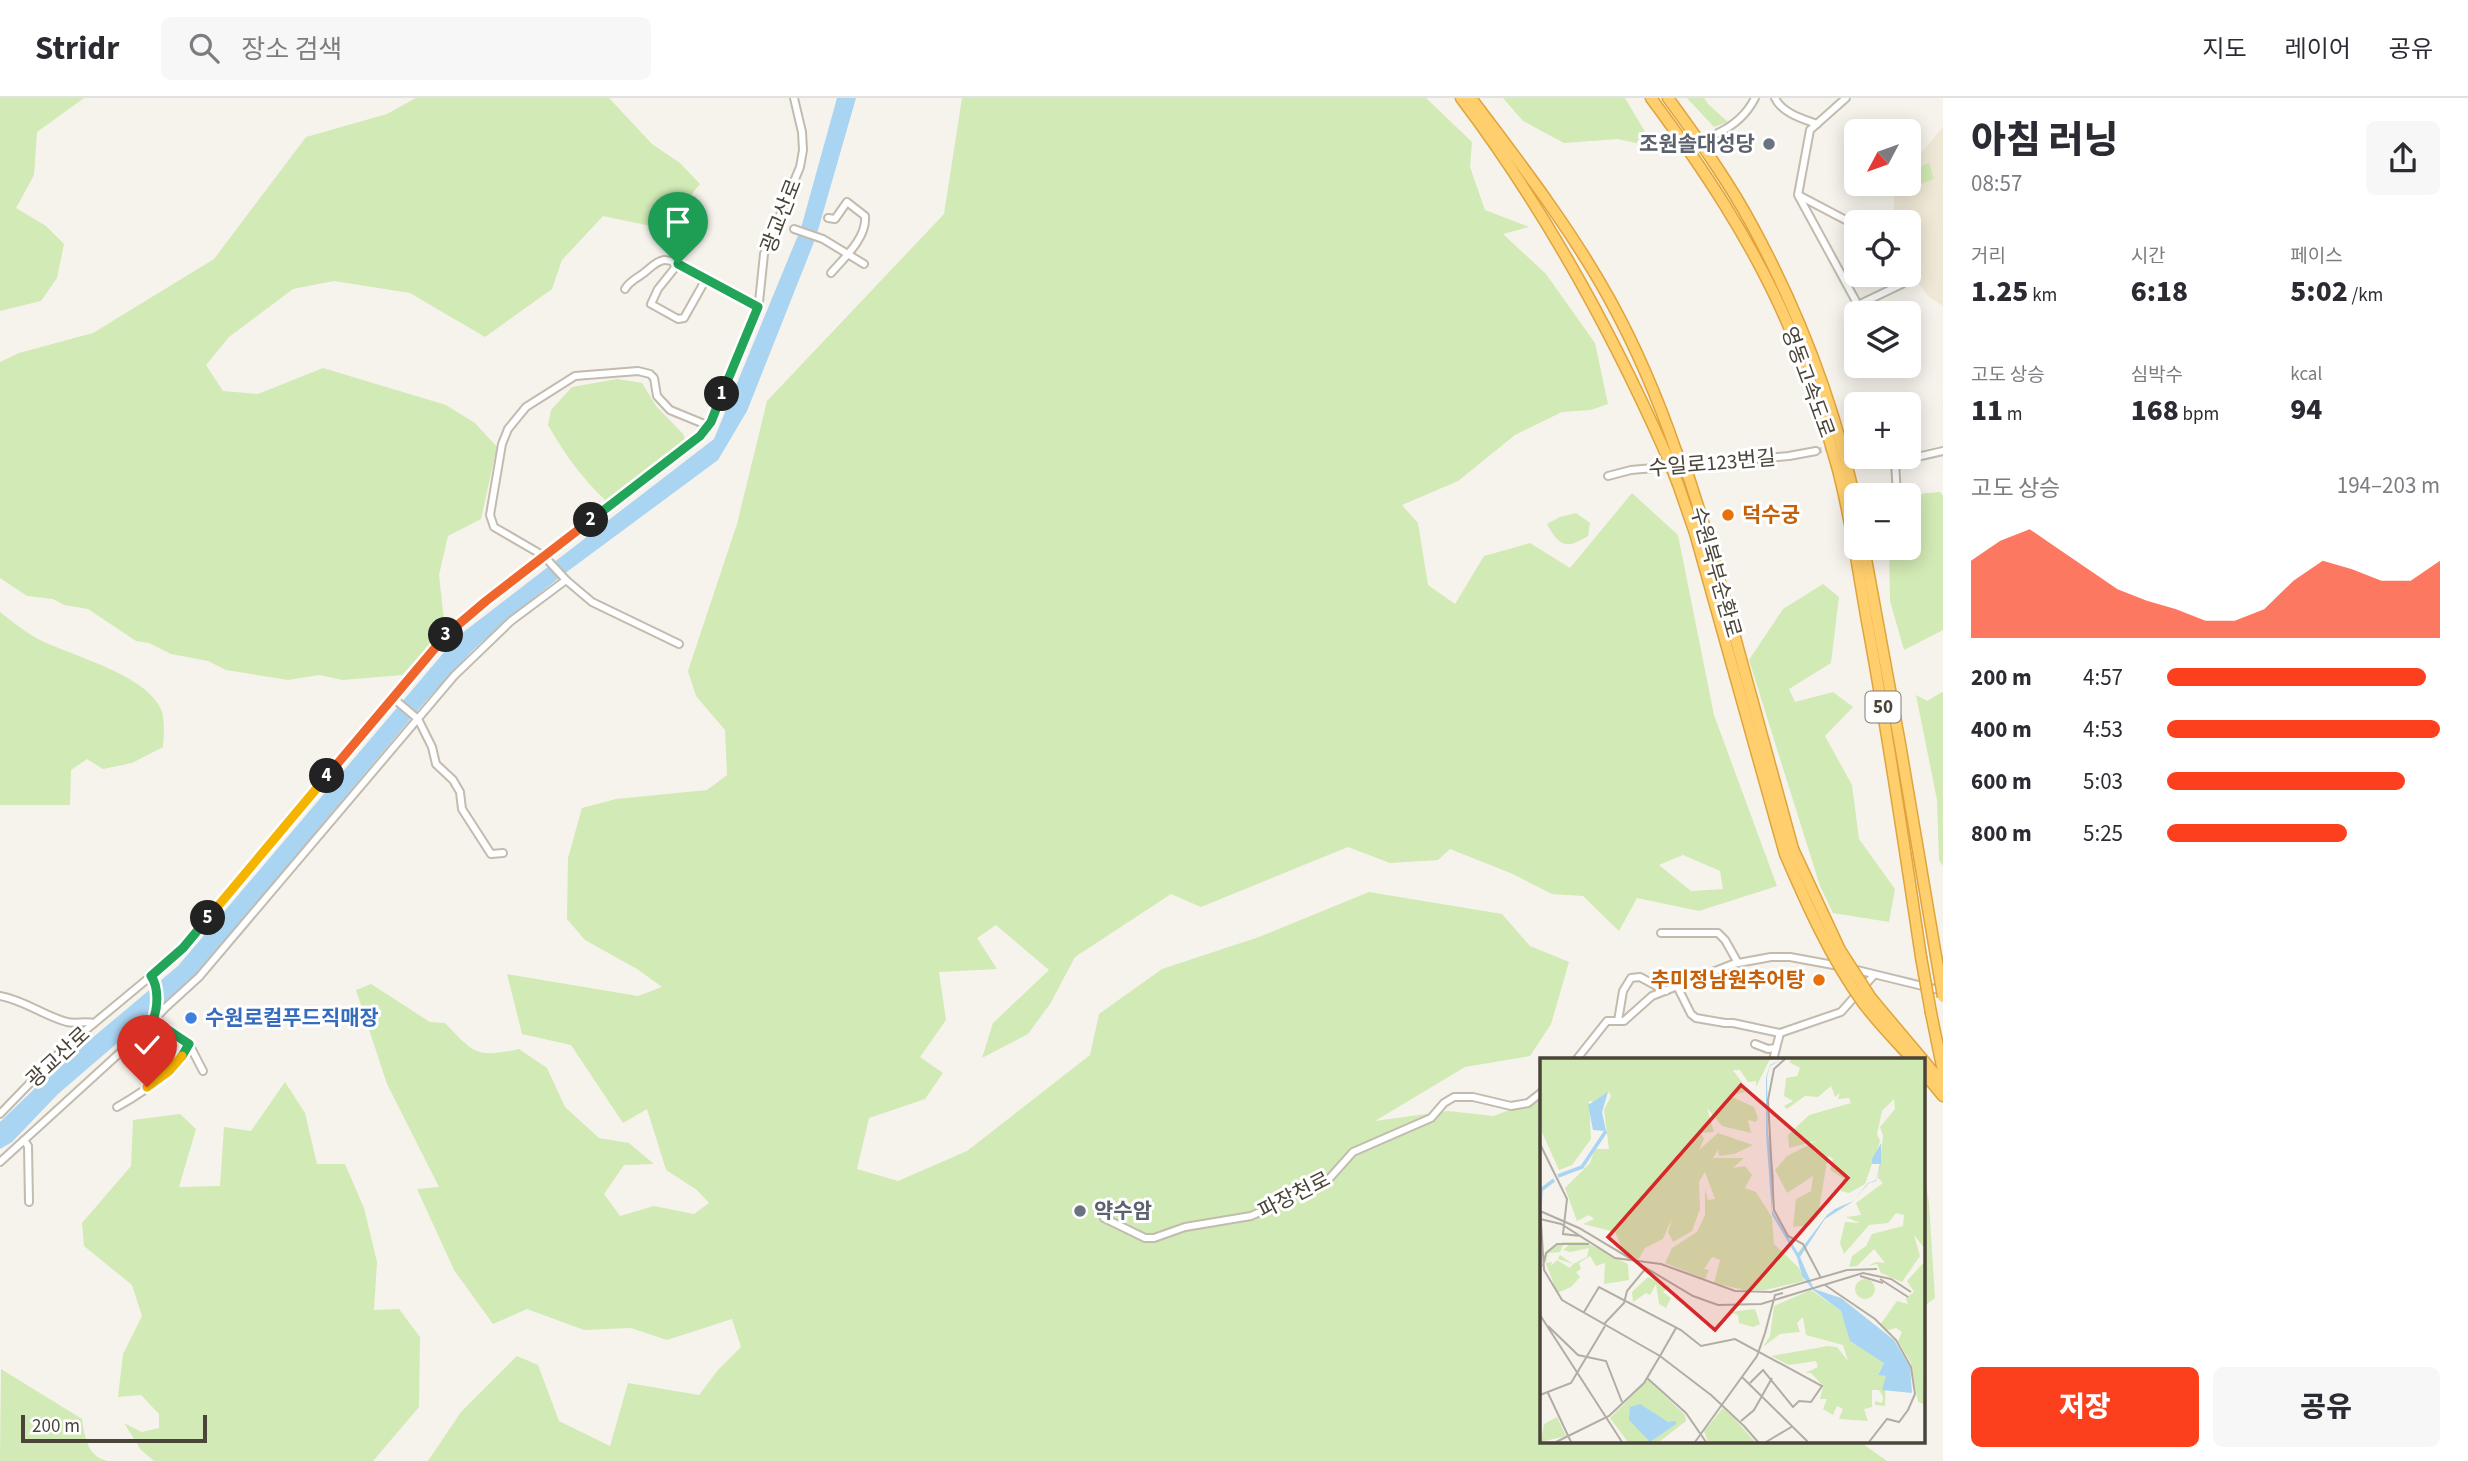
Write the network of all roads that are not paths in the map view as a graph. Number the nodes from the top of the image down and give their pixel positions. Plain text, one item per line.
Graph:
1 (794, 98) edge
2 (1461, 98) edge
3 (1471, 98) edge
4 (1651, 98) edge
5 (1668, 98) edge
6 (1755, 98) edge
7 (1775, 98) edge
8 (1846, 98) edge
9 (1817, 124) junction
10 (1718, 133) tunnel mouth
11 (1798, 195) junction
12 (828, 218) dead end
13 (1844, 219) edge
14 (796, 230) dead end
15 (847, 254) junction
16 (678, 264) junction
17 (864, 264) dead end
18 (831, 273) dead end
19 (706, 279) junction
20 (1844, 279) edge
21 (1848, 287) edge
22 (1896, 287) edge
23 (625, 289) dead end
24 (758, 307) junction
25 (709, 426) junction
26 (1816, 451) tunnel mouth
27 (1943, 451) edge
28 (1671, 453) junction
29 (1921, 454) edge
30 (1608, 476) dead end
31 (1852, 483) edge
32 (546, 559) junction
33 (1866, 560) edge
34 (565, 579) junction
35 (679, 644) dead end
36 (396, 700) junction
37 (418, 718) junction
38 (1789, 851) junction
39 (503, 853) dead end
40 (1661, 933) dead end
41 (1738, 963) junction
42 (1853, 969) junction
43 (1874, 975) junction
44 (153, 979) junction
45 (1678, 988) junction
46 (1943, 991) edge
47 (1668, 992) junction
48 (0, 996) edge
49 (1943, 997) edge
50 (153, 1020) junction
51 (1618, 1021) junction
52 (94, 1023) junction
53 (1780, 1033) junction
54 (189, 1044) junction
55 (1755, 1044) dead end
56 (1776, 1048) junction
57 (1578, 1058) edge
58 (1774, 1058) edge
59 (1911, 1058) edge
60 (1921, 1058) edge
61 (1926, 1063) edge
62 (204, 1071) dead end
63 (1943, 1071) edge
64 (1926, 1075) edge
65 (1943, 1084) edge
66 (1540, 1094) edge
67 (1943, 1096) edge
68 (117, 1107) dead end
69 (0, 1114) edge
70 (24, 1140) junction
71 (0, 1162) edge
72 (29, 1202) dead end
73 (1104, 1218) dead end

1 - 24 street, 광교산로
2 - 28 highway, 수원북부순환로
3 - 28 highway, 수원북부순환로
4 - 63 highway, 영동고속도로 / 50, bridge
5 - 31 highway, 영동고속도로
6 - 10 street
7 - 9 street
8 - 9 street
9 - 11 street
11 - 13 street
11 - 20 street
12 - 15 street
14 - 15 street
15 - 17 street
15 - 18 street
16 - 19 street
16 - 19 street
16 - 23 street
19 - 24 street
21 - 22 street
24 - 25 street, 광교산로
25 - 32 street, 광교산로
25 - 32 street
26 - 30 street, 수일로123번길
27 - 29 street
28 - 38 highway, 수원북부순환로, bridge
28 - 38 highway, 수원북부순환로, bridge
32 - 34 street
32 - 36 street, 광교산로
33 - 49 highway, 50, bridge
34 - 35 street
34 - 37 street
36 - 37 street
36 - 44 street, 광교산로
37 - 39 street
37 - 50 street
38 - 42 highway, 수원북부순환로, bridge
38 - 59 highway, 수원북부순환로, bridge
40 - 41 street
41 - 42 street
41 - 45 street
42 - 43 street
42 - 60 highway, 수원북부순환로, bridge
43 - 46 street
43 - 53 street
44 - 50 street
44 - 52 street, 광교산로
45 - 47 street
45 - 53 street
47 - 51 street
47 - 51 street
48 - 52 street
50 - 54 street
50 - 70 street
51 - 57 street
52 - 69 street, 광교산로
53 - 56 street
54 - 62 street
54 - 68 street
55 - 56 street
56 - 58 street
61 - 65 highway, 수원북부순환로
64 - 67 highway
66 - 73 street, 파장천로
70 - 71 street
70 - 72 street

